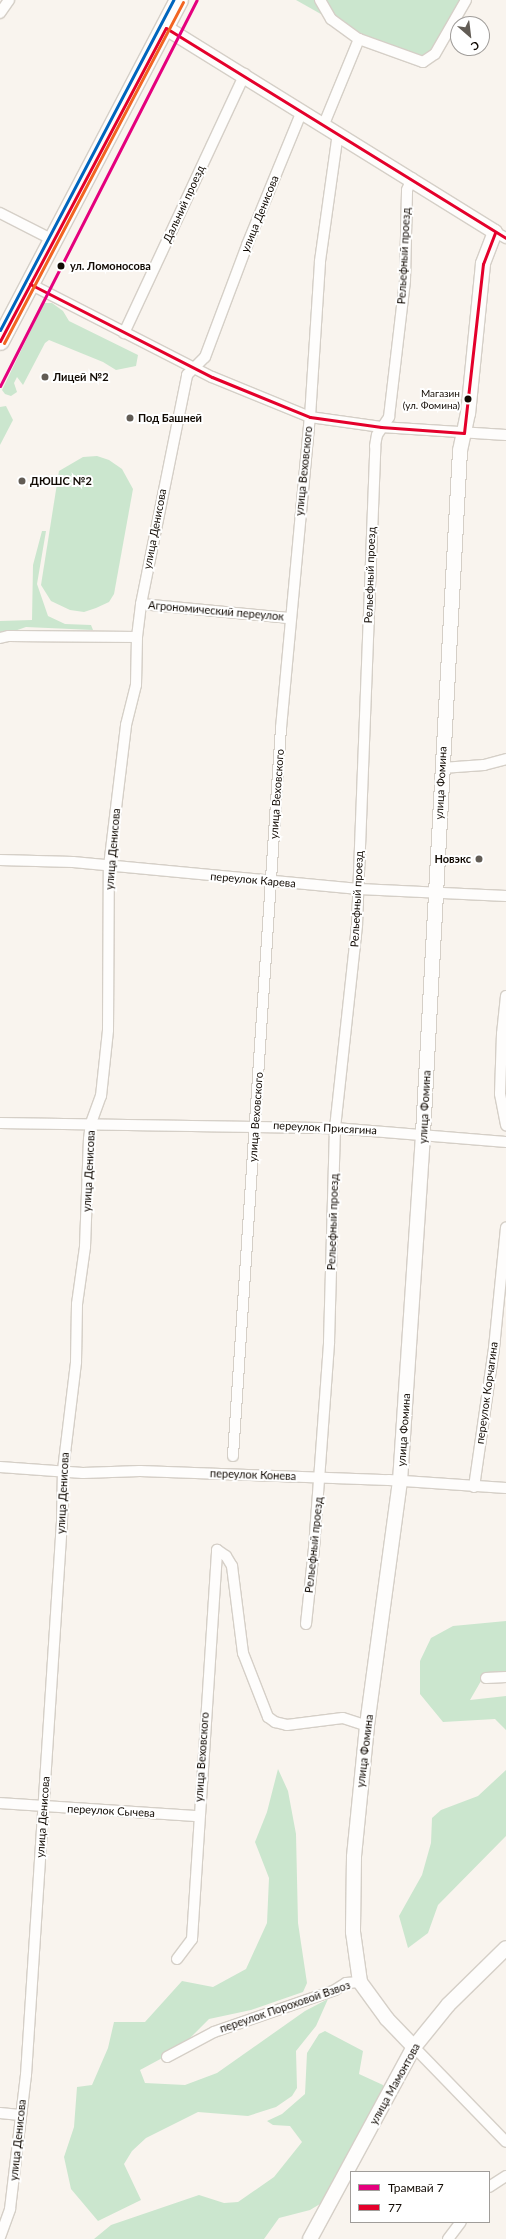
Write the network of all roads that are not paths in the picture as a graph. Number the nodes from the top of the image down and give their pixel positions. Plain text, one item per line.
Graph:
1 (9, 0) edge
2 (179, 0) edge
3 (320, 0) edge
4 (466, 0) edge
5 (0, 13) edge
6 (166, 28) junction
7 (359, 39) junction
8 (245, 74) junction
9 (302, 111) junction
10 (324, 124) junction
11 (338, 133) junction
12 (412, 178) junction
13 (0, 213) edge
14 (500, 235) edge
15 (53, 240) junction
16 (30, 284) junction
17 (124, 333) junction
18 (0, 341) edge
19 (194, 369) junction
20 (310, 417) junction
21 (381, 427) junction
22 (464, 432) junction
23 (506, 435) edge
24 (141, 604) junction
25 (290, 618) junction
26 (5, 637) edge
27 (136, 637) junction
28 (506, 759) edge
29 (442, 768) junction
30 (0, 860) edge
31 (109, 866) junction
32 (270, 882) junction
33 (359, 889) junction
34 (436, 894) junction
35 (506, 896) edge
36 (506, 996) edge
37 (0, 1123) edge
38 (91, 1123) junction
39 (506, 1125) edge
40 (255, 1127) junction
41 (335, 1128) junction
42 (423, 1135) junction
43 (506, 1142) edge
44 (506, 1228) edge
45 (233, 1456) dead end
46 (0, 1467) edge
47 (63, 1470) junction
48 (320, 1478) junction
49 (400, 1481) junction
50 (474, 1487) junction
51 (506, 1488) edge
52 (306, 1624) dead end
53 (506, 1677) edge
54 (486, 1678) dead end
55 (367, 1726) junction
56 (0, 1803) edge
57 (43, 1807) junction
58 (198, 1816) junction
59 (506, 1948) edge
60 (177, 1959) dead end
61 (360, 1982) junction
62 (414, 2047) junction
63 (167, 2057) dead end
64 (0, 2113) edge
65 (20, 2115) junction
66 (506, 2142) edge
67 (506, 2176) edge
68 (490, 2186) edge
69 (460, 2223) edge
70 (0, 2237) edge
71 (310, 2239) edge
72 (448, 2239) edge

1 - 5 street
2 - 6 highway
3 - 7 street
4 - 7 street
6 - 8 street
6 - 15 highway
7 - 10 street
8 - 9 street
8 - 17 street, Дальний проезд
9 - 10 street
9 - 19 street, улица Денисова
10 - 11 street
11 - 12 street
11 - 20 street, улица Веховского
12 - 14 street
12 - 21 street, Рельефный проезд
13 - 15 street
14 - 22 street, улица Фомина
15 - 16 highway
16 - 17 street
16 - 18 highway
17 - 19 street
19 - 20 street
19 - 24 street, улица Денисова
20 - 21 street
20 - 25 street, улица Веховского
21 - 22 street
21 - 33 street, Рельефный проезд
22 - 23 street
22 - 29 street, улица Фомина
24 - 25 street, Агрономический переулок
24 - 27 street, улица Денисова
25 - 32 street, улица Веховского
26 - 27 street
27 - 31 street, улица Денисова
28 - 29 street
29 - 34 street, улица Фомина
30 - 31 street, переулок Карева
31 - 32 street, переулок Карева
31 - 38 street, улица Денисова
32 - 33 street, переулок Карева
32 - 40 street, улица Веховского
33 - 34 street, переулок Карева
33 - 41 street, Рельефный проезд
34 - 35 street, переулок Карева
34 - 42 street, улица Фомина
36 - 39 street
37 - 38 street, переулок Присягина
38 - 40 street, переулок Присягина
38 - 47 street, улица Денисова
40 - 41 street, переулок Присягина
40 - 45 street, улица Веховского
41 - 42 street, переулок Присягина
41 - 48 street, Рельефный проезд
42 - 43 street, переулок Присягина
42 - 49 street, улица Фомина
44 - 50 street, переулок Корчагина
46 - 47 street, переулок Конева
47 - 48 street, переулок Конева
47 - 57 street, улица Денисова
48 - 49 street, переулок Конева
48 - 52 street, Рельефный проезд
49 - 50 street, переулок Конева
49 - 55 street, улица Фомина
50 - 51 street, переулок Конева
53 - 54 street
55 - 58 street, улица Веховского
55 - 61 street, улица Фомина
56 - 57 street, переулок Сычева
57 - 58 street, переулок Сычева
57 - 65 street, улица Денисова
58 - 60 street, улица Веховского
59 - 62 street, улица Мамонтова
61 - 62 street, переулок Пороховой Взвоз
61 - 63 street, переулок Пороховой Взвоз
62 - 66 street, переулок Пороховой Взвоз
62 - 71 street, улица Мамонтова
64 - 65 street
65 - 70 street, улица Денисова
67 - 68 street
69 - 72 street

